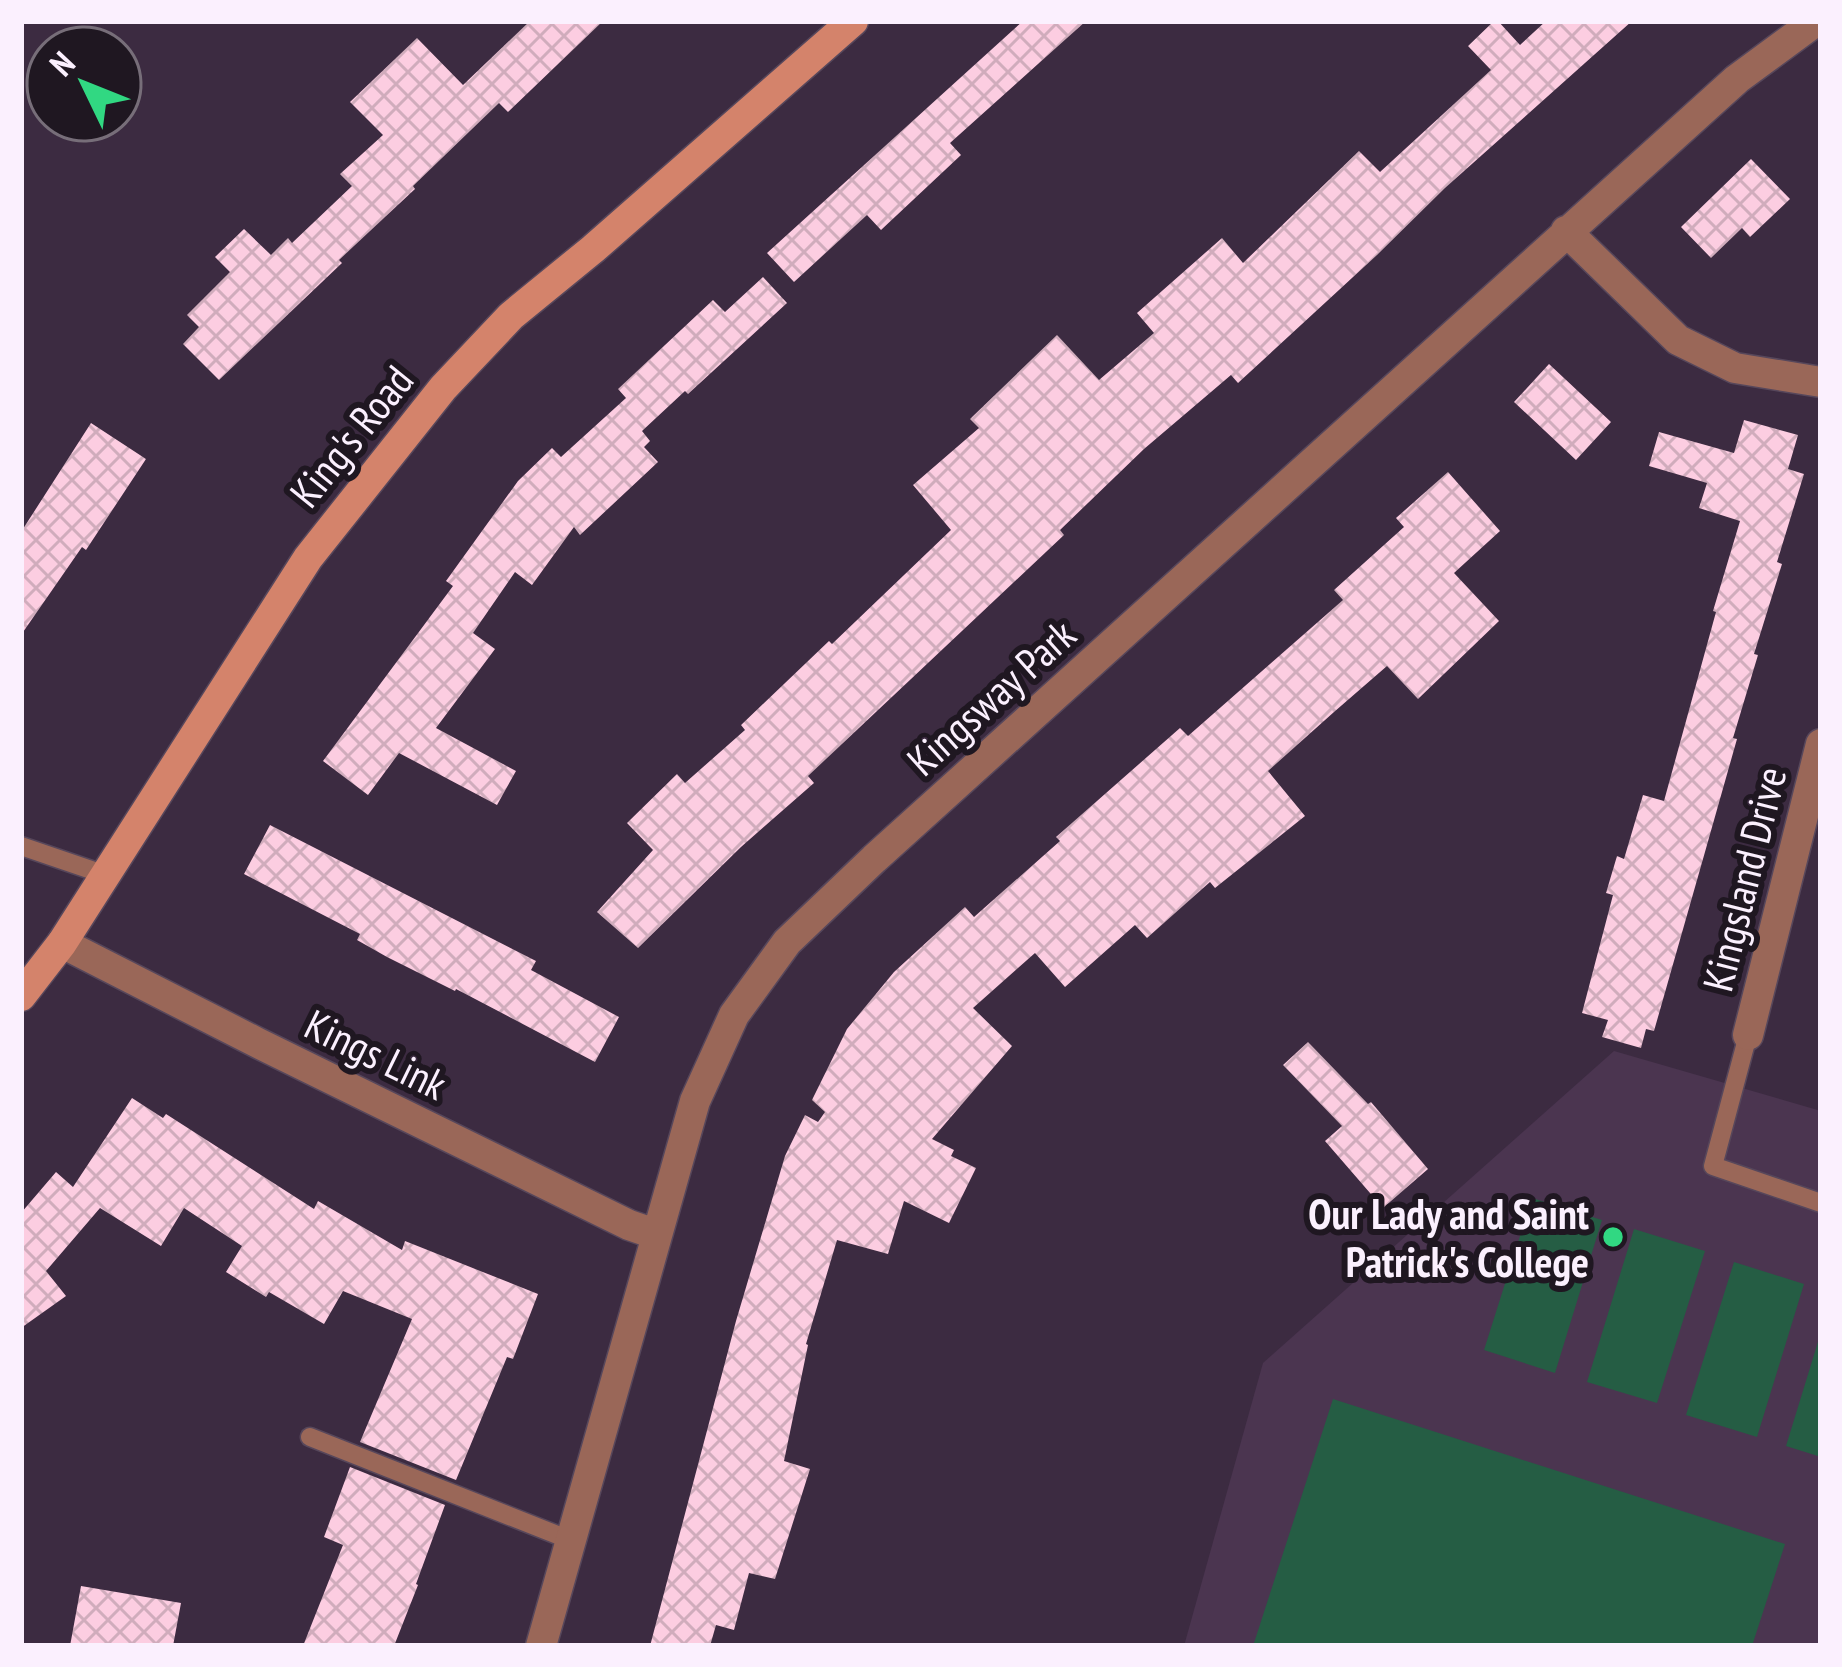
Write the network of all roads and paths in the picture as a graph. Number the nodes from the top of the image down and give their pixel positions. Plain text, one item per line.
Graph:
1 (853, 21) edge
2 (1816, 21) edge
3 (1566, 231) junction
4 (1821, 382) edge
5 (1821, 744) edge
6 (21, 846) edge
7 (1806, 864) edge
8 (106, 875) junction
9 (62, 943) junction
10 (21, 996) edge
11 (1748, 1035) joint
12 (1821, 1203) edge
13 (655, 1234) junction
14 (310, 1437) dead end
15 (570, 1540) junction
16 (541, 1646) edge

1 - 8 street, King's Road
2 - 3 street, Kingsway Park
3 - 4 street
3 - 13 street, Kingsway Park
5 - 7 street, Kingsland Drive
6 - 8 lane
7 - 11 street, Kingsland Drive
8 - 9 street, King's Road
9 - 10 street, King's Road
9 - 13 street, Kings Link
11 - 12 lane
13 - 15 street, Kingsway Park
14 - 15 lane
15 - 16 street, Kingsway Park

